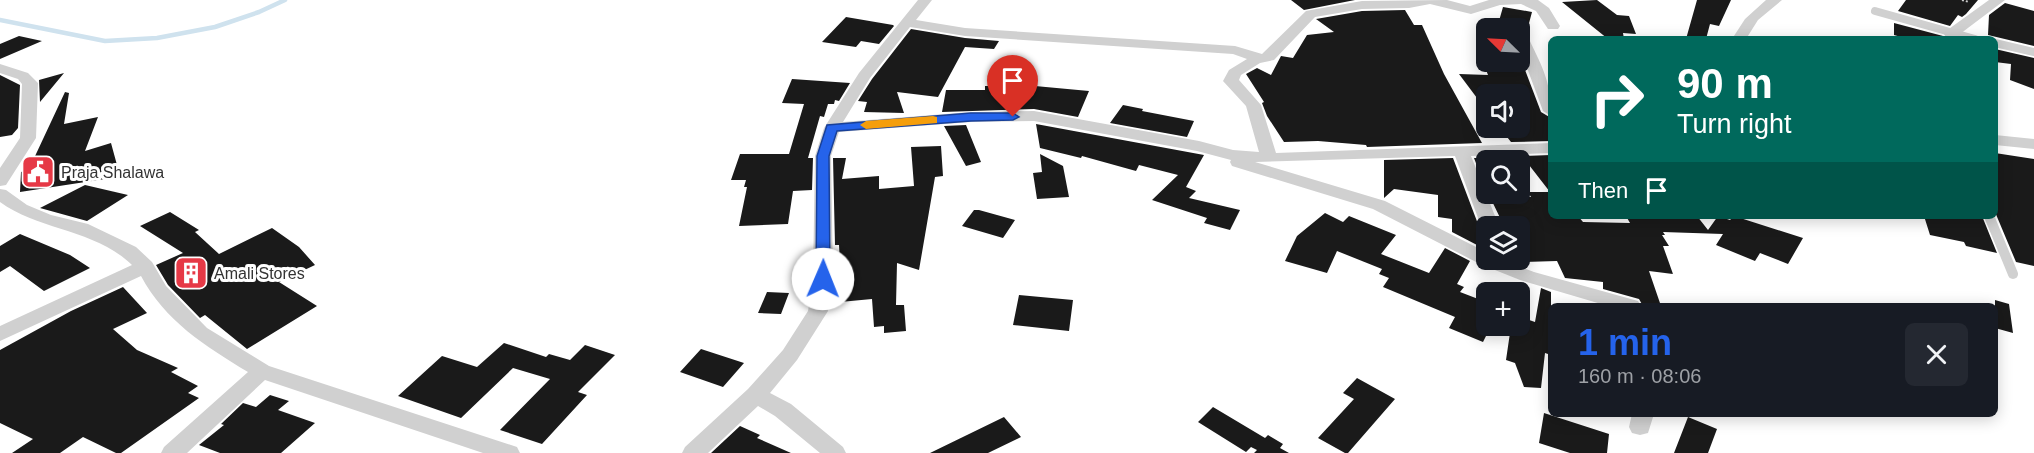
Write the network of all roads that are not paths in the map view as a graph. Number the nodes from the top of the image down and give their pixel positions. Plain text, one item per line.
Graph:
1 (925, 0) edge
2 (1521, 0) edge
3 (1775, 0) edge
4 (1998, 0) edge
5 (1875, 11) dead end
6 (909, 23) junction
7 (1553, 26) dead end
8 (1951, 34) junction
9 (1740, 36) edge
10 (1961, 36) edge
11 (1998, 45) edge
12 (2034, 52) edge
13 (1258, 58) junction
14 (1530, 59) edge
15 (0, 68) edge
16 (1548, 104) edge
17 (832, 128) junction
18 (1998, 140) edge
19 (2034, 144) edge
20 (1548, 148) edge
21 (1461, 151) junction
22 (1232, 155) junction
23 (1269, 158) junction
24 (0, 181) edge
25 (0, 194) edge
26 (1486, 216) edge
27 (1990, 219) edge
28 (1476, 253) edge
29 (145, 266) junction
30 (1514, 270) edge
31 (2013, 274) dead end
32 (1621, 303) edge
33 (0, 334) edge
34 (262, 371) junction
35 (756, 395) junction
36 (172, 453) edge
37 (509, 453) edge
38 (693, 453) edge
39 (835, 453) edge

1 - 6 street
2 - 7 street
2 - 13 street
3 - 9 street
4 - 8 street
5 - 8 lane
6 - 13 street
6 - 17 street
8 - 10 lane
11 - 12 lane
13 - 23 street
14 - 16 street
15 - 24 street
17 - 22 street
17 - 35 street
18 - 19 street
20 - 21 street
21 - 23 street
21 - 26 street
22 - 23 street
22 - 28 street
25 - 29 street
27 - 31 lane
29 - 33 street
29 - 34 street
30 - 32 street
34 - 36 street
34 - 37 street
35 - 38 street
35 - 39 street

